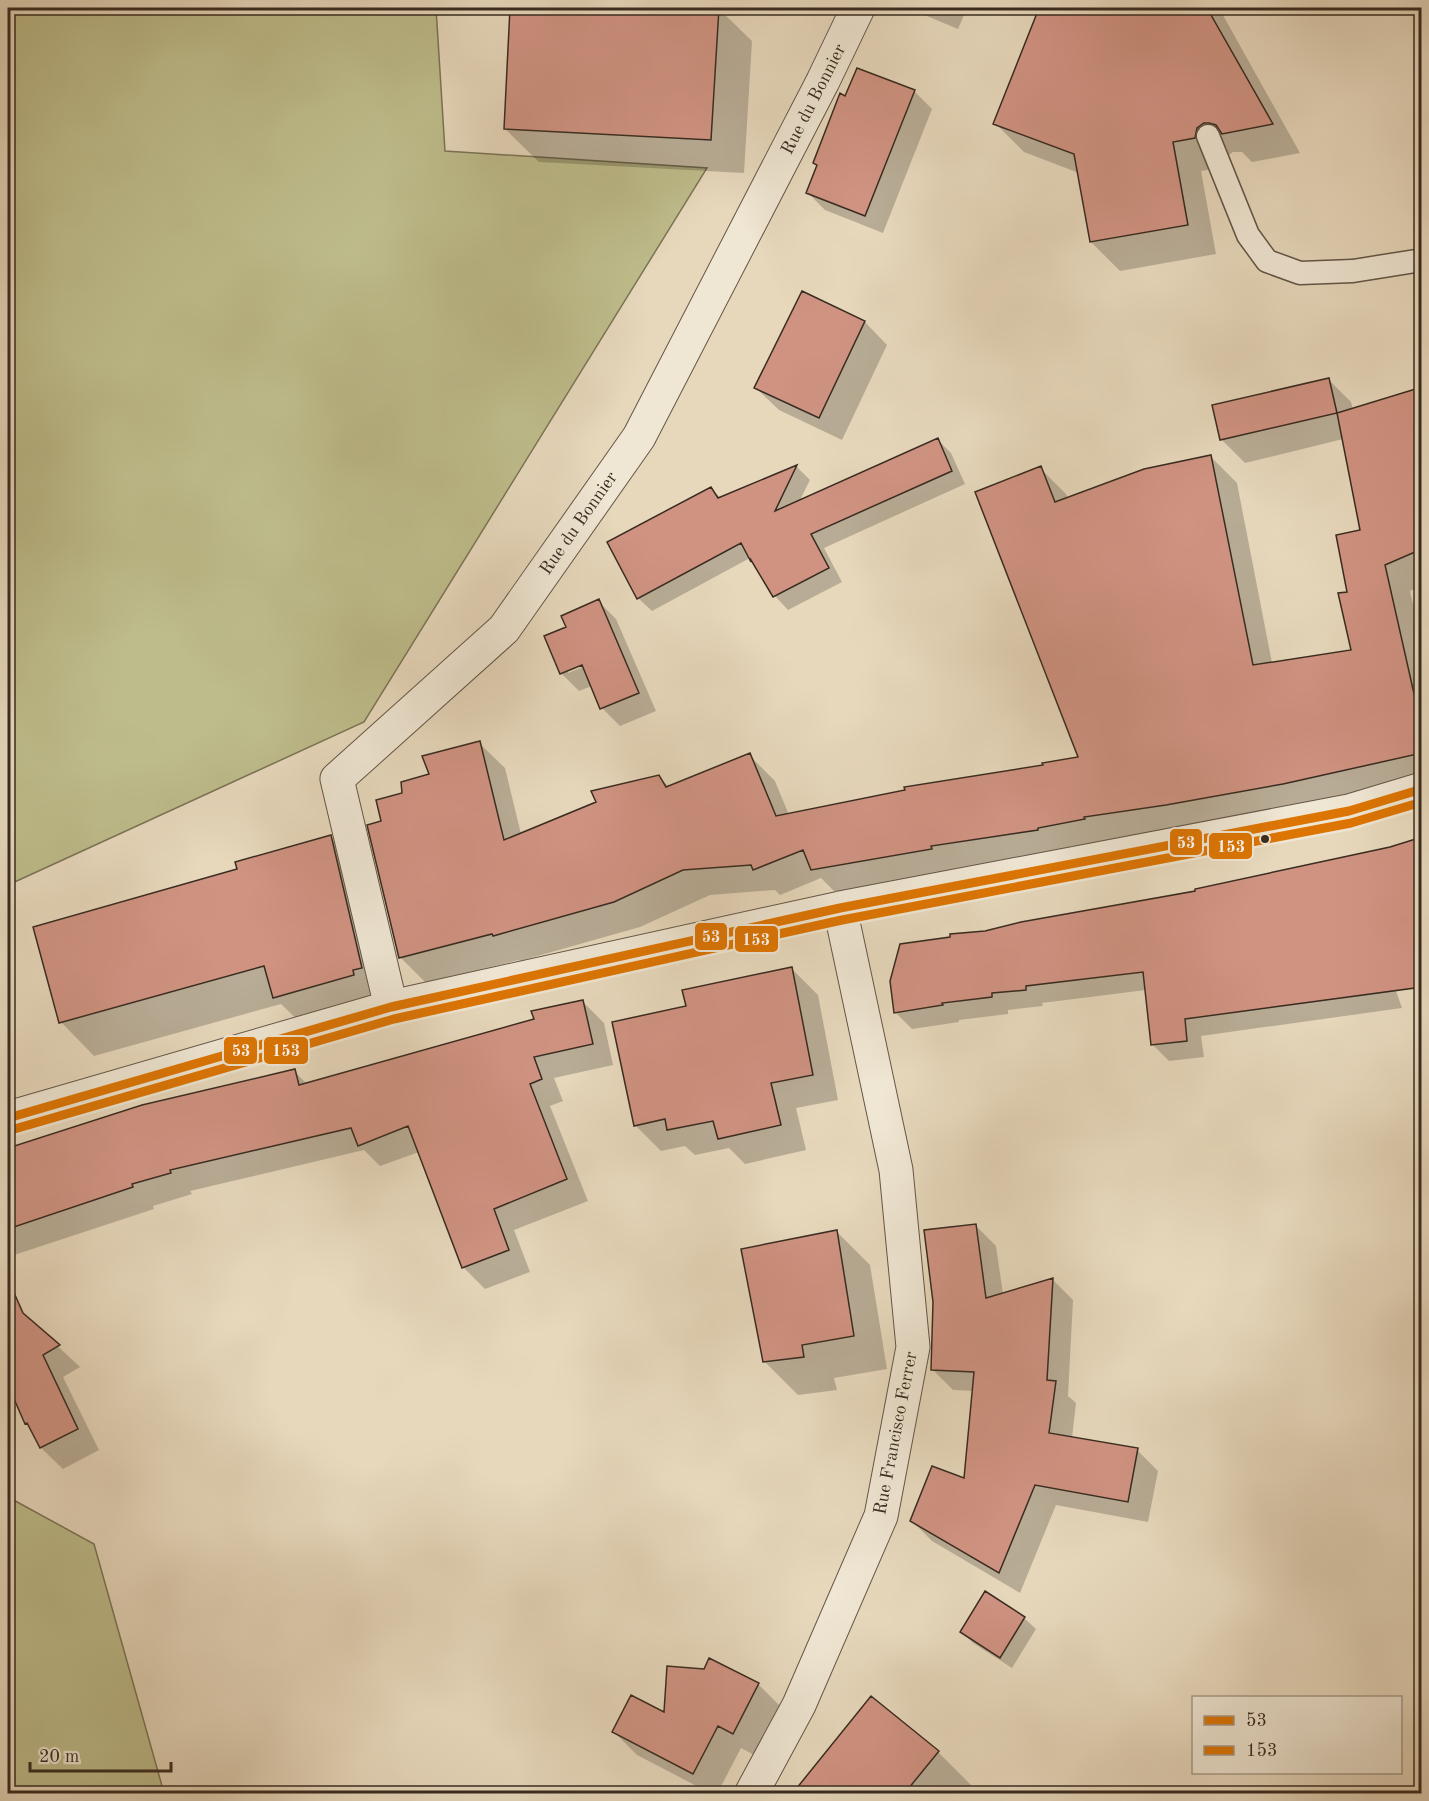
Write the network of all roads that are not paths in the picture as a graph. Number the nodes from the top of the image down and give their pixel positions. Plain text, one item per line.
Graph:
1 (858, 8) edge
2 (1208, 136) dead end
3 (1422, 260) edge
4 (1422, 789) edge
5 (840, 908) junction
6 (391, 1007) junction
7 (8, 1118) edge
8 (751, 1794) edge

1 - 6 street, Rue du Bonnier
2 - 3 lane
4 - 5 street
5 - 6 street
5 - 8 street, Rue Francisco Ferrer
6 - 7 street

